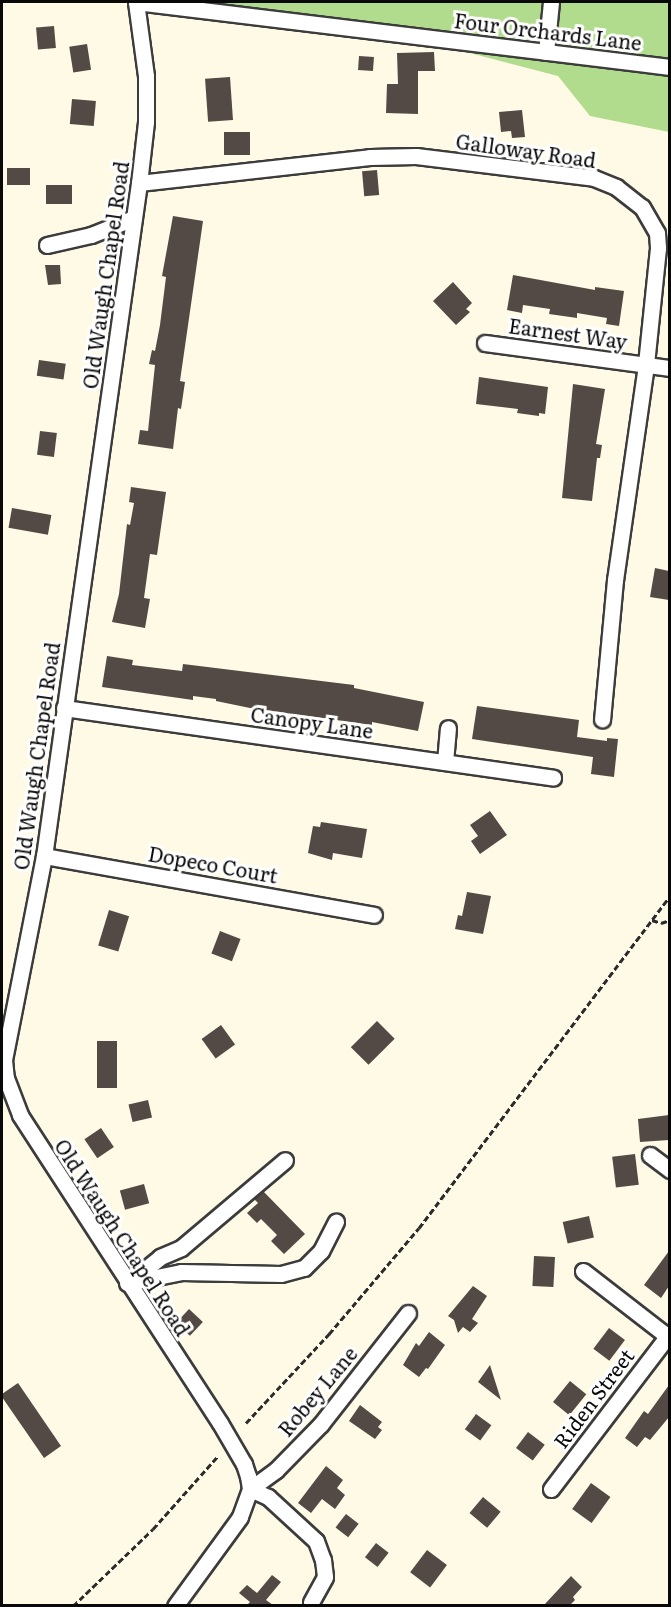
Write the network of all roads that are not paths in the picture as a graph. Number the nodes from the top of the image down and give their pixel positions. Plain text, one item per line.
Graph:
1 (136, 2) edge
2 (551, 2) edge
3 (546, 52) junction
4 (669, 67) edge
5 (139, 183) junction
6 (134, 218) junction
7 (47, 245) dead end
8 (485, 343) dead end
9 (646, 365) junction
10 (669, 368) edge
11 (64, 708) junction
12 (602, 719) dead end
13 (448, 728) dead end
14 (445, 762) junction
15 (553, 778) dead end
16 (44, 856) junction
17 (374, 915) dead end
18 (650, 1155) dead end
19 (285, 1160) dead end
20 (669, 1170) edge
21 (336, 1222) dead end
22 (583, 1271) dead end
23 (127, 1283) junction
24 (408, 1313) dead end
25 (668, 1335) edge
26 (250, 1489) junction
27 (550, 1489) dead end
28 (311, 1602) dead end
29 (175, 1605) edge

1 - 3 street, Four Orchards Lane
1 - 5 street, Old Waugh Chapel Road
2 - 3 street
3 - 4 street, Four Orchards Lane
5 - 6 street, Old Waugh Chapel Road
5 - 9 street, Galloway Road
6 - 7 street
6 - 11 street, Old Waugh Chapel Road
8 - 9 street, Earnest Way
9 - 10 street, Earnest Way
9 - 12 street, Galloway Road
11 - 14 street, Canopy Lane
11 - 16 street, Old Waugh Chapel Road
13 - 14 street
14 - 15 street, Canopy Lane
16 - 17 street, Dopeco Court
16 - 23 street, Old Waugh Chapel Road
18 - 20 street
19 - 23 street
21 - 23 street
22 - 25 street
23 - 26 street, Old Waugh Chapel Road
24 - 26 street, Robey Lane
25 - 27 street, Riden Street
26 - 28 street
26 - 29 street

